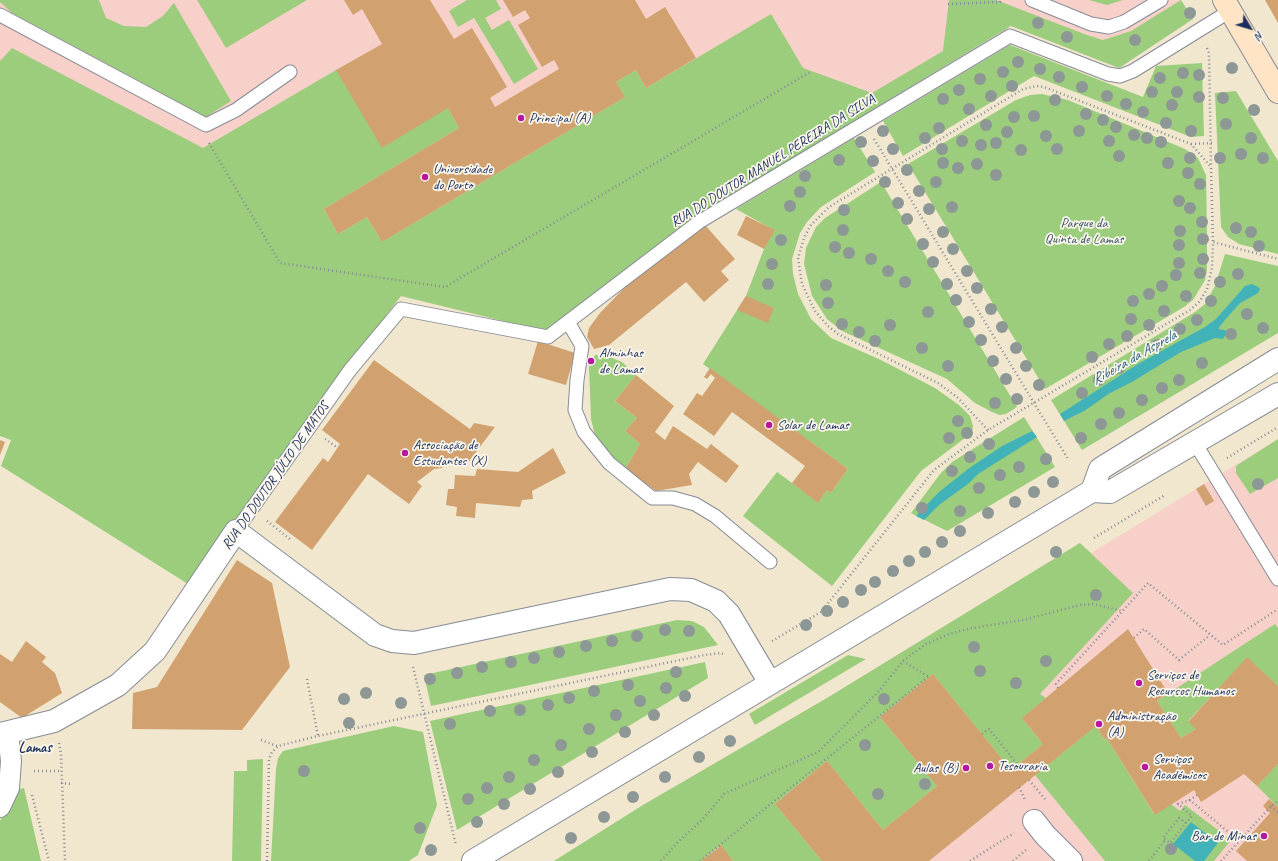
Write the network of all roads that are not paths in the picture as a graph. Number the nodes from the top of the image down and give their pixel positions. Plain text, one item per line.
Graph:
1 (1032, 0) edge
2 (1161, 0) edge
3 (1227, 5) edge
4 (0, 15) edge
5 (290, 72) dead end
6 (1278, 92) edge
7 (568, 322) junction
8 (1278, 359) edge
9 (1278, 394) edge
10 (1195, 443) junction
11 (1092, 491) junction
12 (236, 531) junction
13 (770, 562) dead end
14 (1278, 579) edge
15 (770, 683) junction
16 (3, 732) edge
17 (0, 807) edge
18 (1027, 826) road end
19 (473, 861) edge
20 (1071, 861) edge

1 - 2 lane
3 - 6 main road
3 - 7 lane, RUA DO DOUTOR MANUEL PEREIRA DA SILVA
4 - 5 lane
7 - 12 lane, RUA DO DOUTOR JÚLIO DE MATOS
7 - 13 lane
8 - 11 street
9 - 10 street
10 - 11 street
10 - 14 lane
11 - 15 street
12 - 15 street
12 - 16 street, RUA DO DOUTOR JÚLIO DE MATOS
15 - 19 street
16 - 17 street
18 - 20 street

